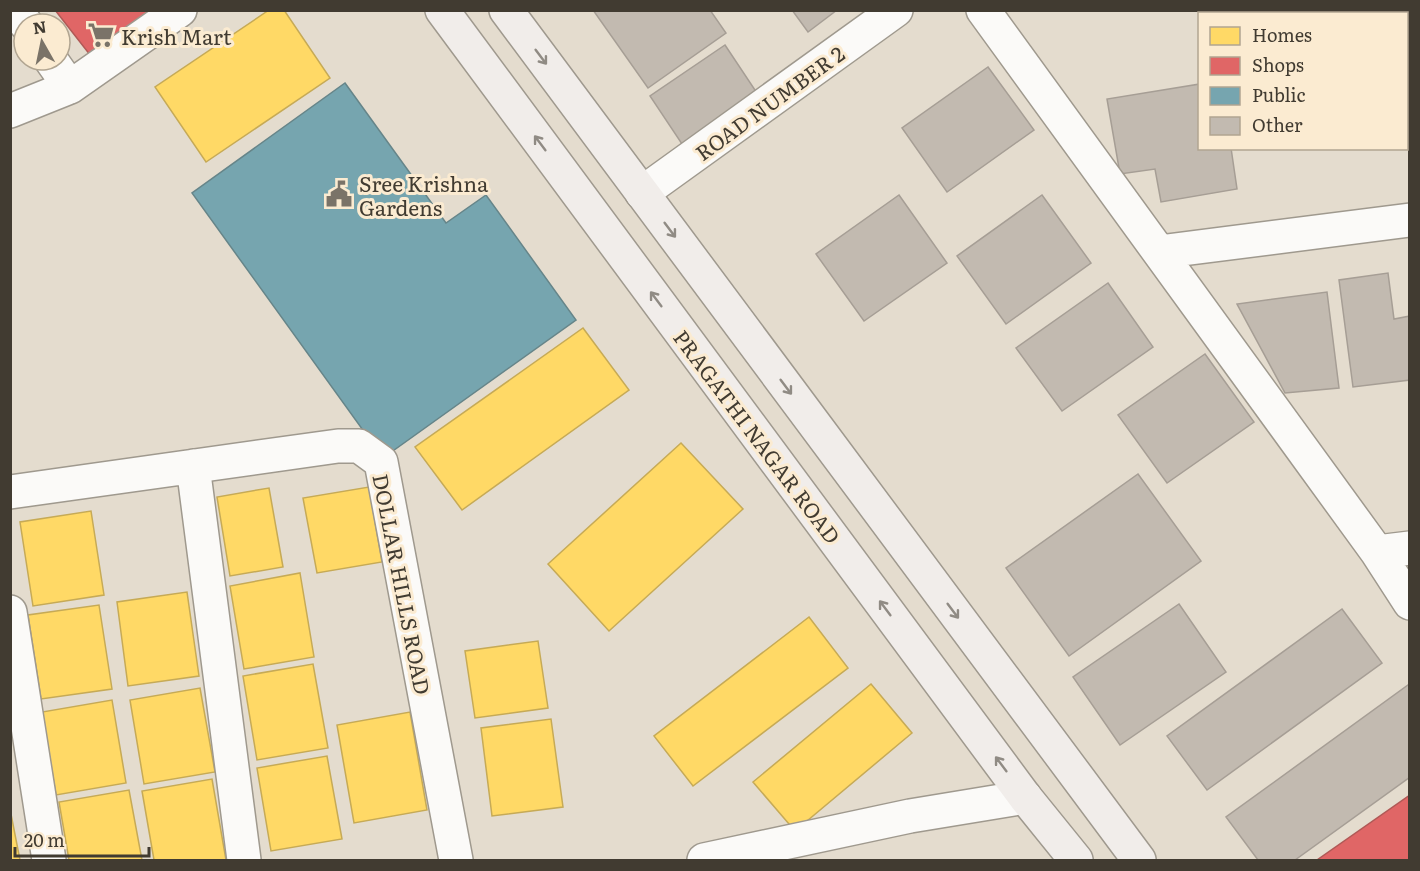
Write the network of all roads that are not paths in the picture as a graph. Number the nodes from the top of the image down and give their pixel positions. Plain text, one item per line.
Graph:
1 (180, 10) edge
2 (442, 10) edge
3 (506, 10) edge
4 (896, 10) edge
5 (983, 10) edge
6 (59, 72) edge
7 (70, 87) junction
8 (10, 111) edge
9 (642, 193) junction
10 (1410, 220) edge
11 (1159, 252) junction
12 (193, 466) junction
13 (10, 492) edge
14 (1410, 548) edge
15 (1377, 552) junction
16 (1410, 603) edge
17 (10, 612) edge
18 (1025, 797) junction
19 (49, 861) edge
20 (244, 861) edge
21 (456, 861) edge
22 (704, 861) edge
23 (1076, 861) edge
24 (1139, 861) edge

1 - 7 street
18 -> 2 main road, PRAGATHI NAGAR ROAD
3 -> 9 main road
4 - 9 street, ROAD NUMBER 2
5 - 11 street
6 - 7 street
7 - 8 street
9 -> 24 main road
10 - 11 street
11 - 15 street
12 - 13 street, DOLLAR HILLS ROAD
12 - 20 street
12 - 21 street, DOLLAR HILLS ROAD
14 - 15 street
15 - 16 street
17 - 19 street
18 - 22 street
18 - 23 main road, PRAGATHI NAGAR ROAD

